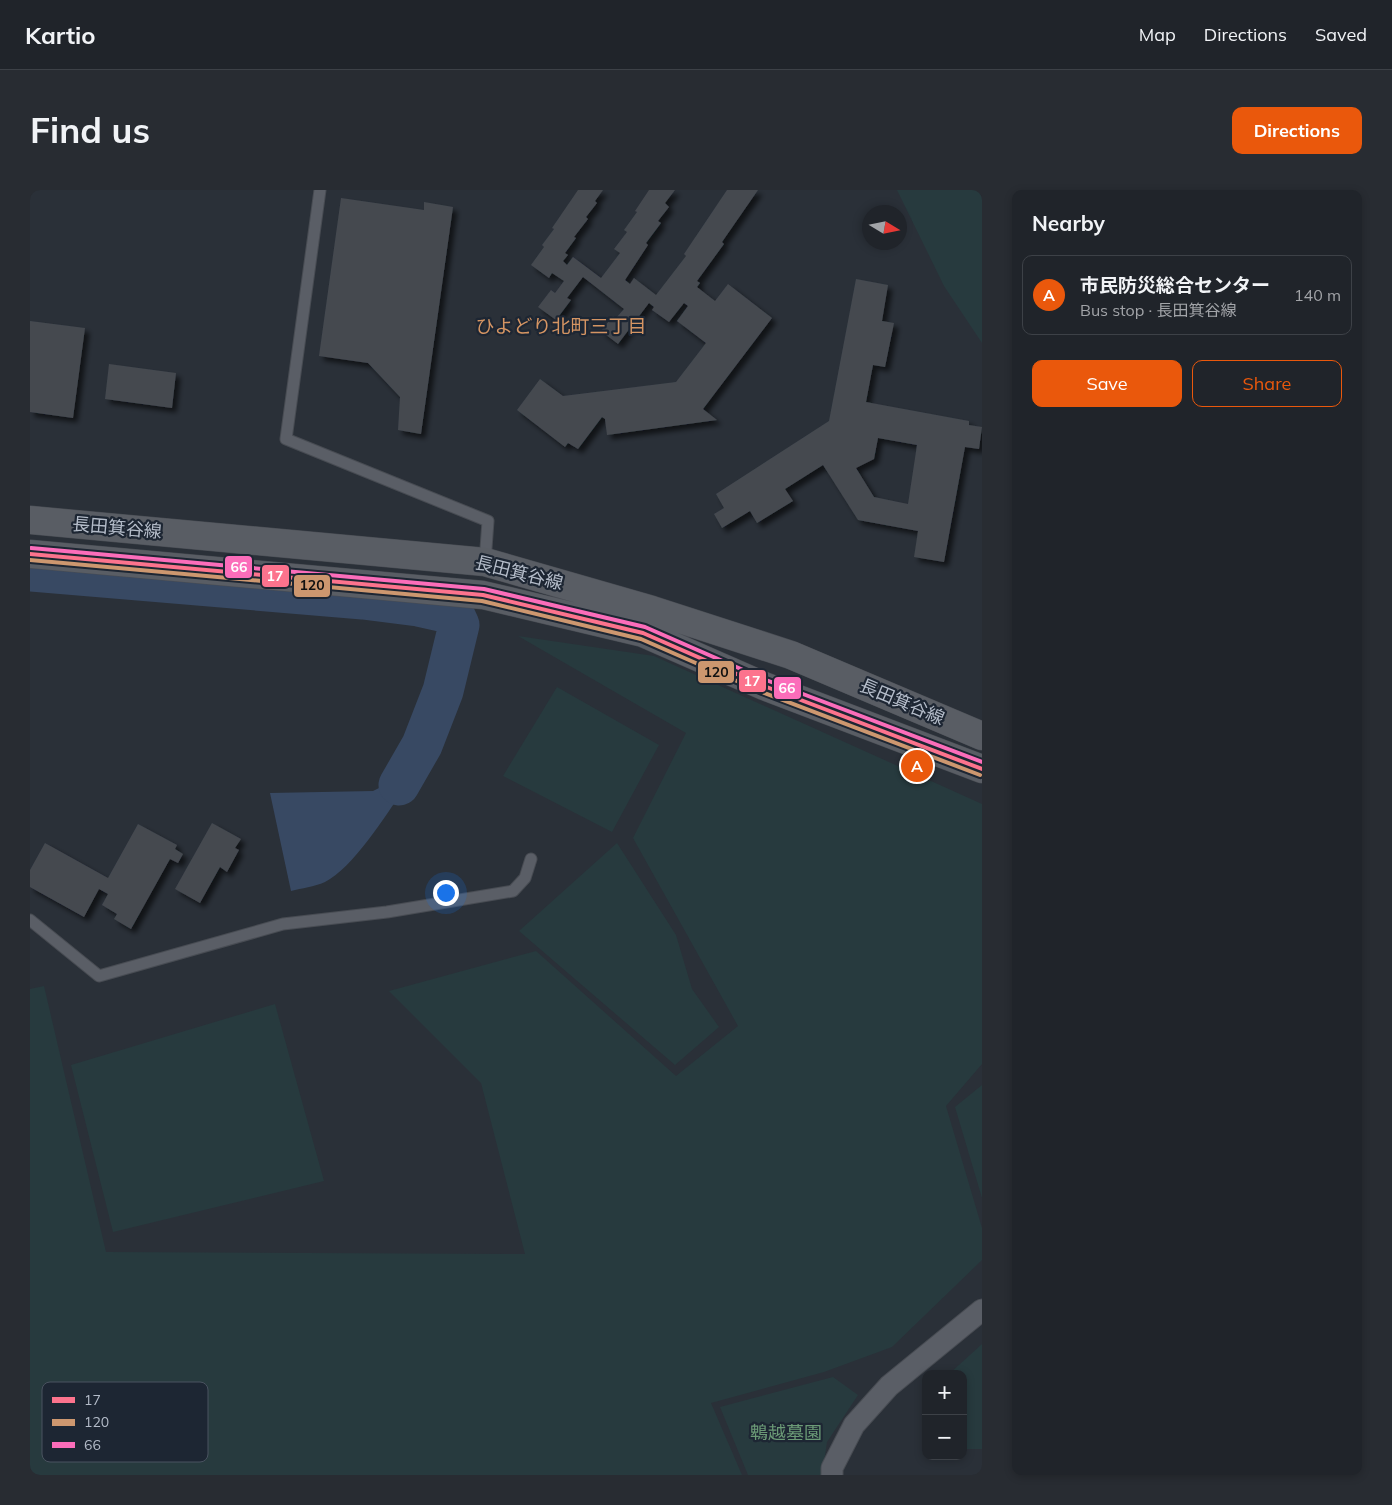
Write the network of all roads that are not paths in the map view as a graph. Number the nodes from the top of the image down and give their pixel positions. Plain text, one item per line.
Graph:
1 (320, 190) edge
2 (30, 520) edge
3 (30, 554) edge
4 (485, 562) junction
5 (982, 736) edge
6 (982, 769) edge
7 (531, 859) dead end
8 (30, 920) edge
9 (982, 1310) edge
10 (832, 1475) edge

1 - 4 lane
2 - 4 street, 長田箕谷線
3 - 6 street, 長田箕谷線
4 - 5 street, 長田箕谷線
7 - 8 lane
9 - 10 street

